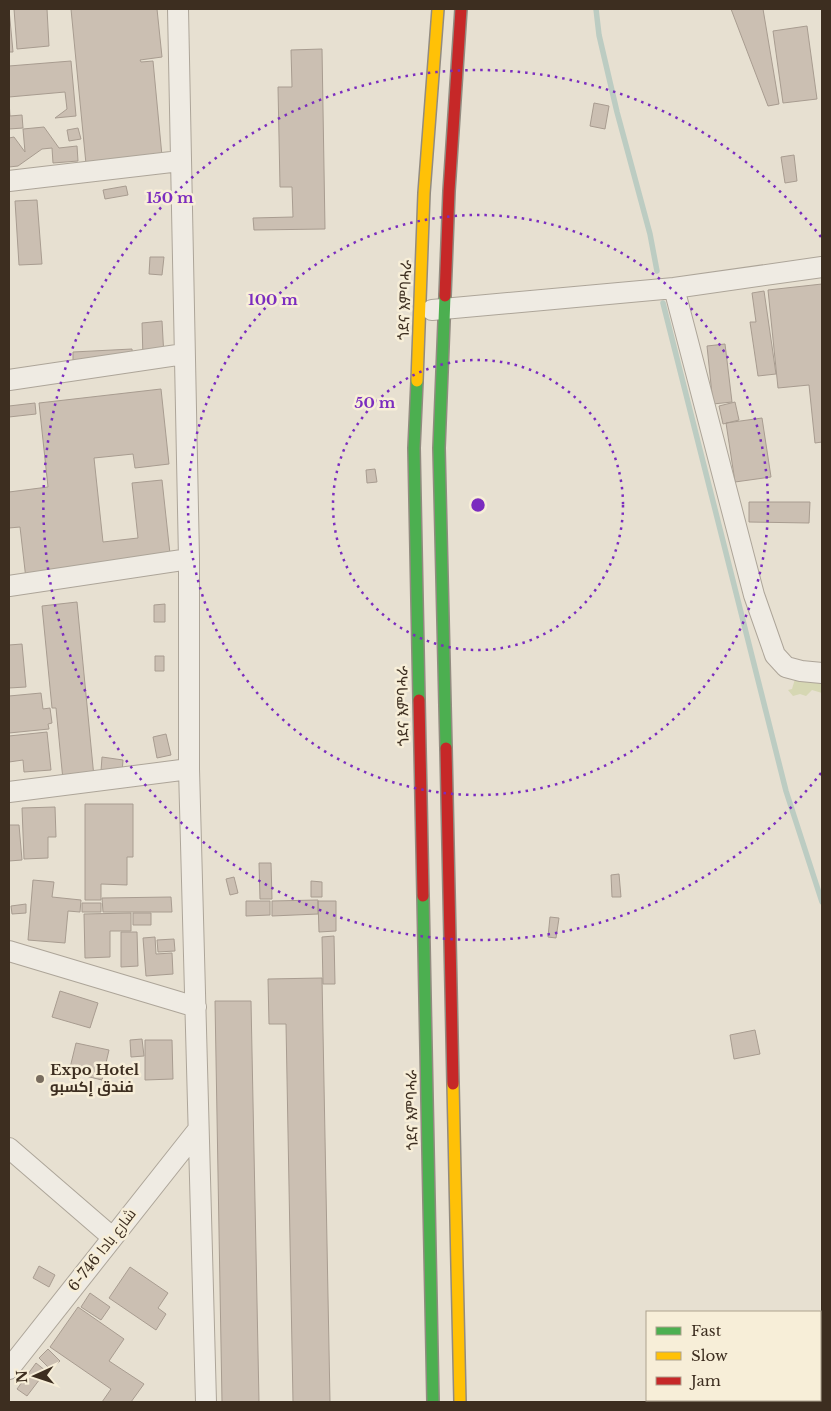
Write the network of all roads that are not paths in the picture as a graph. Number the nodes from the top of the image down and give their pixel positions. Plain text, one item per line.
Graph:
1 (178, 9) edge
2 (438, 9) edge
3 (461, 9) edge
4 (180, 161) junction
5 (9, 181) edge
6 (822, 267) edge
7 (674, 288) junction
8 (445, 308) junction
9 (419, 312) junction
10 (184, 354) junction
11 (9, 380) edge
12 (189, 559) junction
13 (9, 586) edge
14 (822, 673) edge
15 (188, 768) junction
16 (9, 792) edge
17 (9, 951) edge
18 (196, 1007) junction
19 (197, 1131) junction
20 (9, 1148) edge
21 (112, 1237) junction
22 (9, 1369) edge
23 (206, 1402) edge
24 (433, 1402) edge
25 (460, 1402) edge

1 - 4 street
2 - 9 main road, ጎደና እምባሓራ
3 - 8 main road
4 - 5 street
4 - 10 street
6 - 7 street
7 - 8 street
7 - 14 street
8 - 9 street
8 - 25 main road
9 - 24 main road, ጎደና እምባሓራ
10 - 11 street
10 - 12 street
12 - 13 street
12 - 15 street
15 - 16 street
15 - 18 street
17 - 18 street
18 - 19 street
19 - 21 street, شارع بادا 746-6
19 - 23 street
20 - 21 street
21 - 22 street, شارع بادا 746-6

